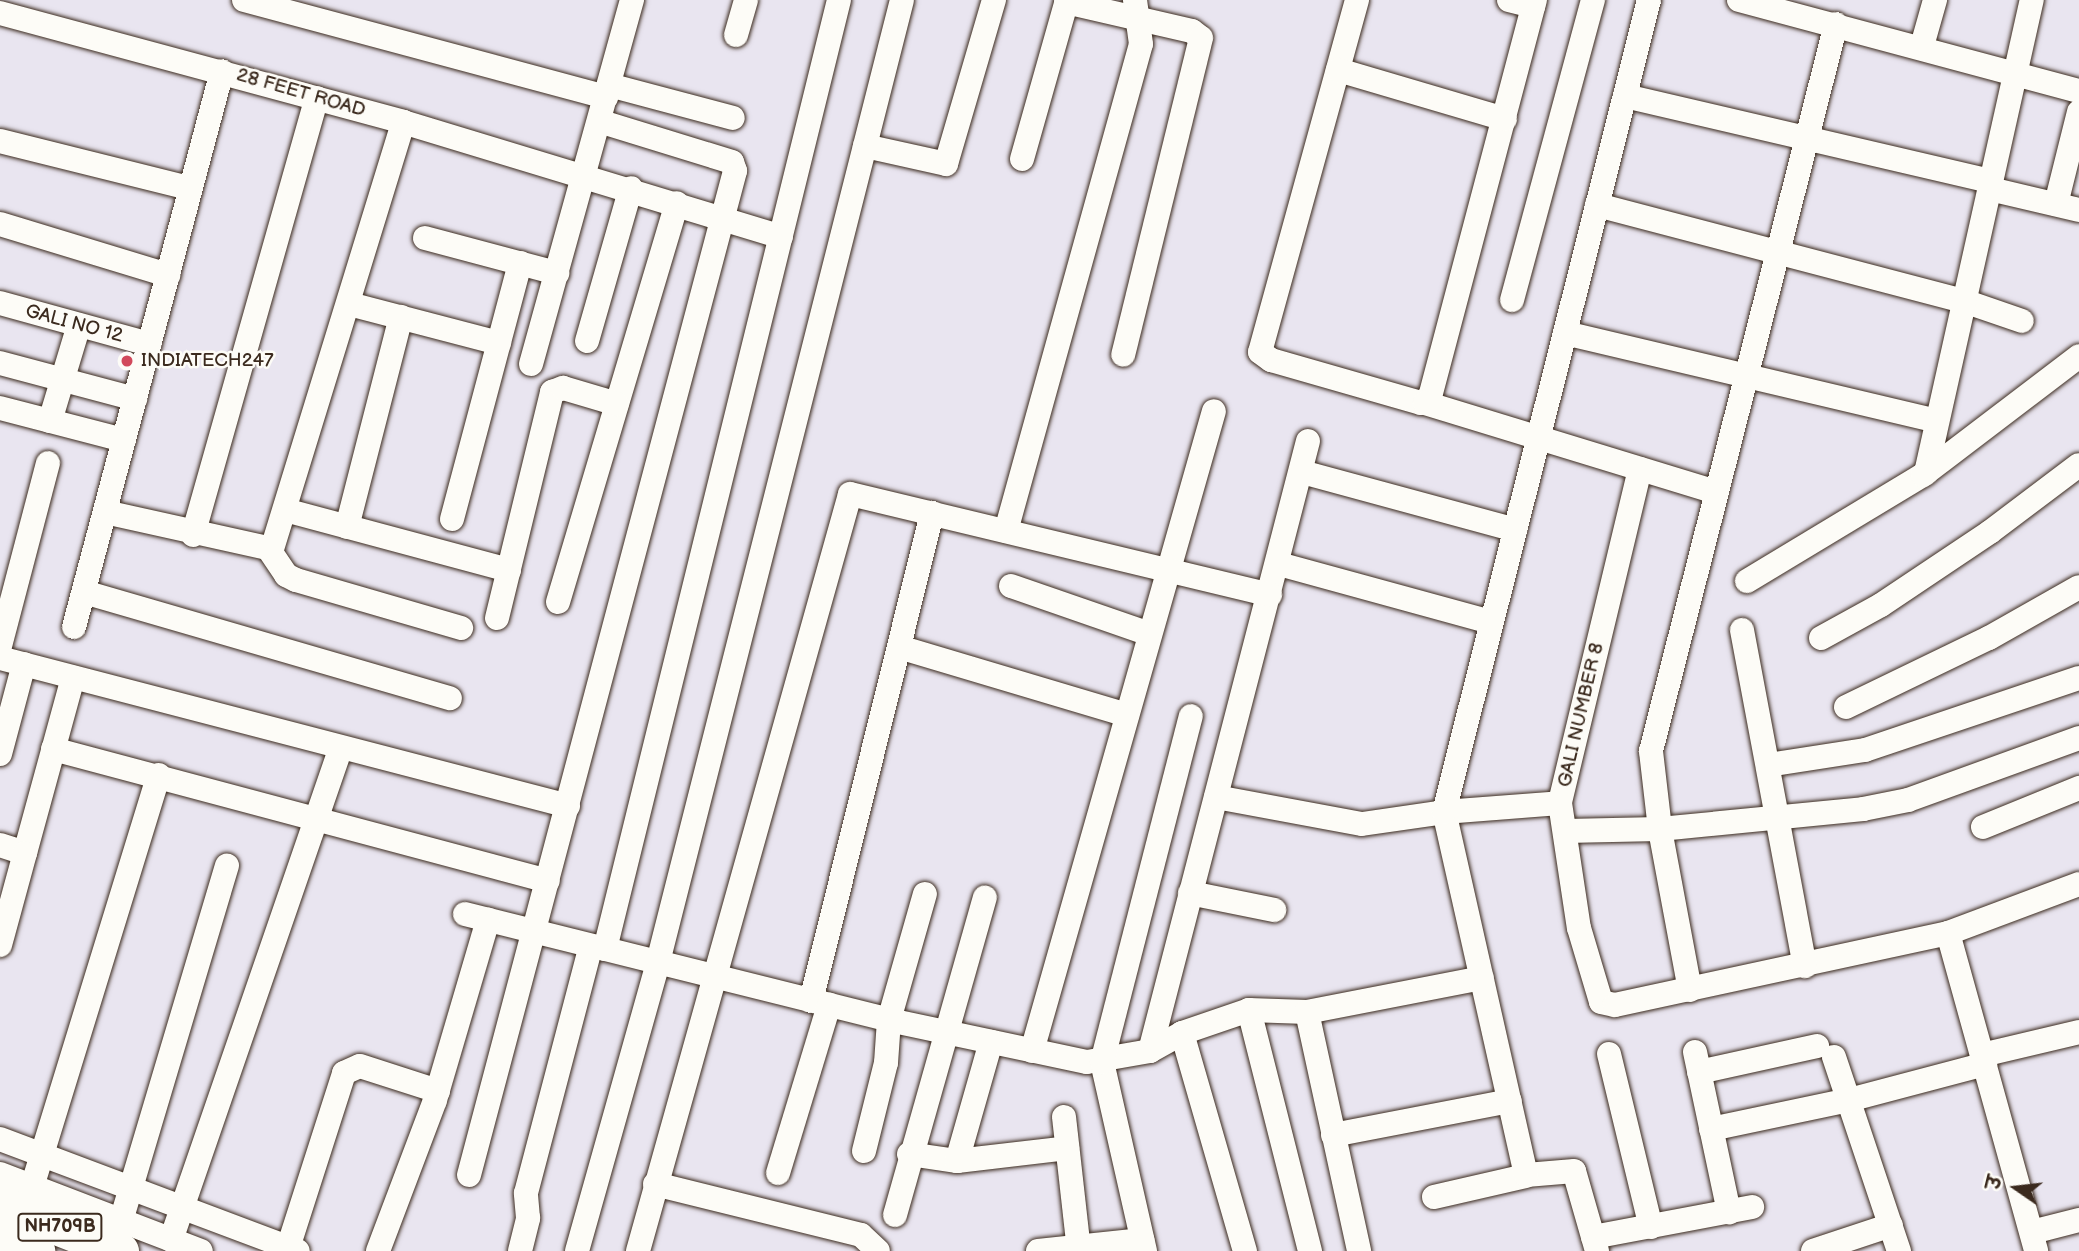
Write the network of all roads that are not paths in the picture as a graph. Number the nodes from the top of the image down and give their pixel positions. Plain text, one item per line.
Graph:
1 (244, 0) edge
2 (632, 0) edge
3 (746, 0) edge
4 (839, 0) edge
5 (902, 0) edge
6 (993, 0) edge
7 (1357, 0) edge
8 (1509, 0) edge
9 (1593, 0) edge
10 (1649, 0) edge
11 (1739, 0) edge
12 (1935, 0) edge
13 (2032, 0) edge
14 (1066, 1) edge
15 (1534, 3) edge
16 (1137, 8) edge
17 (12, 15) edge
18 (1836, 24) junction
19 (736, 34) dead end
20 (1922, 46) junction
21 (1338, 70) junction
22 (222, 71) junction
23 (2016, 72) junction
24 (608, 91) junction
25 (2079, 91) edge
26 (1625, 96) junction
27 (317, 98) junction
28 (2079, 112) edge
29 (733, 118) dead end
30 (1505, 119) junction
31 (599, 121) junction
32 (403, 122) junction
33 (1807, 138) junction
34 (0, 141) edge
35 (865, 146) junction
36 (1022, 159) dead end
37 (584, 174) junction
38 (1991, 185) junction
39 (189, 188) junction
40 (631, 188) junction
41 (677, 203) junction
42 (1597, 205) junction
43 (2068, 207) edge
44 (724, 219) junction
45 (0, 224) edge
46 (425, 237) dead end
47 (780, 237) junction
48 (1778, 253) junction
49 (520, 263) junction
50 (557, 273) junction
51 (168, 275) junction
52 (1512, 300) dead end
53 (1964, 301) junction
54 (0, 303) edge
55 (349, 304) junction
56 (401, 317) junction
57 (2022, 321) dead end
58 (79, 325) junction
59 (1565, 333) junction
60 (587, 341) dead end
61 (499, 343) junction
62 (149, 344) junction
63 (1123, 355) dead end
64 (2079, 356) edge
65 (0, 363) edge
66 (531, 364) dead end
67 (1746, 376) junction
68 (60, 379) junction
69 (135, 399) junction
70 (1425, 403) junction
71 (617, 404) junction
72 (0, 408) edge
73 (1214, 411) dead end
74 (50, 421) junction
75 (1937, 421) junction
76 (1538, 438) junction
77 (124, 440) junction
78 (1308, 441) dead end
79 (48, 463) dead end
80 (2079, 465) edge
81 (1640, 469) junction
82 (1302, 472) junction
83 (1926, 473) junction
84 (1717, 492) junction
85 (285, 510) junction
86 (105, 512) junction
87 (932, 513) junction
88 (452, 519) dead end
89 (347, 527) junction
90 (1515, 530) junction
91 (1006, 531) junction
92 (193, 535) junction
93 (270, 551) junction
94 (1279, 564) junction
95 (509, 570) junction
96 (1168, 570) junction
97 (1747, 581) dead end
98 (1012, 586) dead end
99 (2079, 587) edge
100 (84, 592) junction
101 (1270, 595) junction
102 (558, 602) dead end
103 (497, 618) dead end
104 (1492, 622) junction
105 (74, 627) dead end
106 (461, 628) dead end
107 (1742, 630) dead end
108 (1150, 634) junction
109 (1821, 638) dead end
110 (0, 646) edge
111 (899, 647) junction
112 (0, 658) edge
113 (24, 664) junction
114 (74, 677) junction
115 (2079, 678) edge
116 (450, 698) dead end
117 (1846, 707) dead end
118 (1127, 715) junction
119 (1191, 716) dead end
120 (2079, 738) edge
121 (341, 747) junction
122 (53, 749) junction
123 (0, 754) edge
124 (1768, 765) junction
125 (159, 775) junction
126 (2079, 789) edge
127 (1216, 796) junction
128 (1560, 803) junction
129 (568, 806) junction
130 (1444, 812) junction
131 (316, 817) junction
132 (1778, 819) junction
133 (1983, 827) dead end
134 (1660, 829) junction
135 (1565, 831) junction
136 (0, 845) edge
137 (25, 853) junction
138 (227, 865) dead end
139 (548, 881) junction
140 (2079, 884) edge
141 (1190, 893) junction
142 (925, 894) dead end
143 (985, 898) dead end
144 (1274, 910) dead end
145 (534, 931) junction
146 (1948, 933) junction
147 (0, 945) edge
148 (598, 948) junction
149 (658, 962) junction
150 (1805, 966) junction
151 (714, 976) junction
152 (1482, 978) junction
153 (1690, 990) junction
154 (820, 1003) junction
155 (1249, 1010) junction
156 (1307, 1012) junction
157 (889, 1020) junction
158 (947, 1032) junction
159 (2079, 1032) edge
160 (1182, 1033) junction
161 (992, 1042) junction
162 (1031, 1051) junction
163 (1150, 1051) junction
164 (1609, 1054) dead end
165 (1984, 1059) junction
166 (1102, 1062) junction
167 (438, 1091) junction
168 (1849, 1100) junction
169 (1510, 1101) junction
170 (1063, 1117) dead end
171 (1711, 1129) junction
172 (1333, 1135) junction
173 (0, 1139) edge
174 (1067, 1149) junction
175 (864, 1151) dead end
176 (909, 1154) junction
177 (957, 1161) junction
178 (39, 1168) junction
179 (778, 1173) dead end
180 (0, 1174) edge
181 (469, 1175) dead end
182 (1526, 1176) junction
183 (655, 1184) junction
184 (1434, 1197) dead end
185 (0, 1204) edge
186 (127, 1212) edge
187 (895, 1215) dead end
188 (177, 1220) junction
189 (2079, 1220) edge
190 (1891, 1226) junction
191 (1651, 1227) junction
192 (0, 1237) edge
193 (2034, 1241) edge
194 (1595, 1244) edge
195 (1143, 1246) edge
196 (1079, 1248) edge
197 (291, 1250) edge
198 (36, 1251) edge
199 (201, 1251) edge
200 (379, 1251) edge
201 (520, 1251) edge
202 (577, 1251) edge
203 (638, 1251) edge
204 (878, 1251) edge
205 (1038, 1251) edge
206 (1245, 1251) edge
207 (1310, 1251) edge
208 (1359, 1251) edge
209 (1813, 1251) edge
210 (1899, 1251) edge

1 - 24 street
2 - 24 street
3 - 19 street
4 - 47 street
5 - 35 street
6 - 35 street
7 - 21 street
8 - 15 street
9 - 52 street
10 - 26 street
11 - 18 street
12 - 20 street
13 - 23 street
14 - 16 street
14 - 36 street
15 - 30 street
16 - 63 street
16 - 91 street
17 - 22 street, 28 FEET ROAD
18 - 20 street
18 - 33 street
20 - 23 street
21 - 30 street
21 - 70 street
22 - 27 street, 28 FEET ROAD
22 - 39 street
23 - 25 street
23 - 38 street
24 - 29 street
24 - 31 street
26 - 33 street
26 - 42 street
27 - 32 street, 28 FEET ROAD
27 - 92 street
28 - 43 street
30 - 70 street
31 - 37 street
31 - 44 street
32 - 37 street, 28 FEET ROAD
32 - 55 street
33 - 38 street
33 - 48 street
34 - 39 street
35 - 149 street
37 - 40 street, 28 FEET ROAD
37 - 50 street
38 - 43 street
38 - 53 street
39 - 51 street
40 - 41 street, 28 FEET ROAD
40 - 60 street
41 - 44 street, 28 FEET ROAD
41 - 71 street
42 - 48 street
42 - 59 street
44 - 47 street, 28 FEET ROAD
44 - 129 street
45 - 51 street
46 - 49 street
47 - 148 street
48 - 53 street
48 - 67 street
49 - 50 street
49 - 61 street
50 - 66 street
51 - 62 street
53 - 57 street
53 - 75 street
54 - 58 street, GALI NO 12
55 - 56 street
55 - 85 street
56 - 61 street
56 - 89 street
58 - 62 street, GALI NO 12
58 - 68 street
59 - 67 street
59 - 76 street
61 - 88 street
62 - 69 street
64 - 83 street
65 - 68 street
67 - 75 street
67 - 84 street
68 - 69 street
68 - 74 street
69 - 77 street
70 - 76 street
71 - 95 street
71 - 102 street
72 - 74 street
73 - 96 street
74 - 77 street
75 - 83 street
76 - 81 street
76 - 90 street
77 - 86 street
78 - 82 street
79 - 110 street
80 - 109 street
81 - 84 street
81 - 128 street, GALI NUMBER 8
82 - 90 street
82 - 94 street
83 - 97 street
84 - 134 street
85 - 89 street
85 - 93 street
86 - 92 street
86 - 100 street
87 - 91 street
87 - 111 street
87 - 151 street
89 - 95 street
90 - 104 street
91 - 96 street
92 - 93 street
93 - 106 street
94 - 101 street
94 - 104 street
95 - 103 street
96 - 101 street
96 - 108 street
98 - 108 street
99 - 117 street
100 - 105 street
100 - 116 street
101 - 127 street
104 - 130 street
107 - 124 street
108 - 118 street
111 - 118 street
111 - 154 street
112 - 113 street
113 - 114 street
113 - 123 street
114 - 121 street
114 - 122 street
115 - 124 street
118 - 162 street
119 - 166 street
120 - 132 street
121 - 129 street
121 - 131 street
122 - 125 street
122 - 137 street
124 - 132 street
125 - 131 street
125 - 178 street
126 - 133 street
127 - 130 street
127 - 141 street
128 - 130 street
128 - 135 street, GALI NUMBER 8
129 - 139 street
130 - 152 street
131 - 139 street
131 - 188 street
132 - 134 street
132 - 150 street
134 - 135 street
134 - 153 street
135 - 153 street, GALI NUMBER 8
136 - 137 street
137 - 147 street
138 - 186 street
139 - 145 street
140 - 146 street
141 - 144 street
141 - 163 street
142 - 157 street
143 - 158 street
145 - 148 street
145 - 167 street
145 - 181 street
146 - 150 street
146 - 165 street
148 - 149 street
148 - 201 street
149 - 151 street
149 - 202 street
150 - 153 street
151 - 154 street
151 - 183 street
152 - 156 street
152 - 169 street
154 - 157 street
154 - 179 street
155 - 156 street
155 - 160 street
155 - 207 street
156 - 172 street
157 - 158 street
157 - 175 street
158 - 161 street
158 - 176 street
159 - 165 street
160 - 163 street
160 - 206 street
161 - 162 street
161 - 177 street
162 - 166 street
163 - 166 street
164 - 191 street
165 - 168 street
165 - 193 street
166 - 195 street
167 - 197 street
167 - 200 street
168 - 171 street
168 - 171 street
168 - 190 street
169 - 172 street
169 - 182 street
170 - 174 street
171 - 191 street
172 - 208 street
173 - 178 street
174 - 177 street
174 - 196 street
176 - 177 street
176 - 187 street
178 - 180 street
178 - 186 street
178 - 186 street
182 - 184 street
182 - 194 street
183 - 203 street
183 - 204 street
185 - 186 highway, NH709B
186 - 188 street
186 - 188 street
188 - 197 street
188 - 199 street
189 - 193 street
190 - 209 street
190 - 210 street
191 - 194 street
192 - 198 highway, NH709B
195 - 196 street
196 - 205 street

